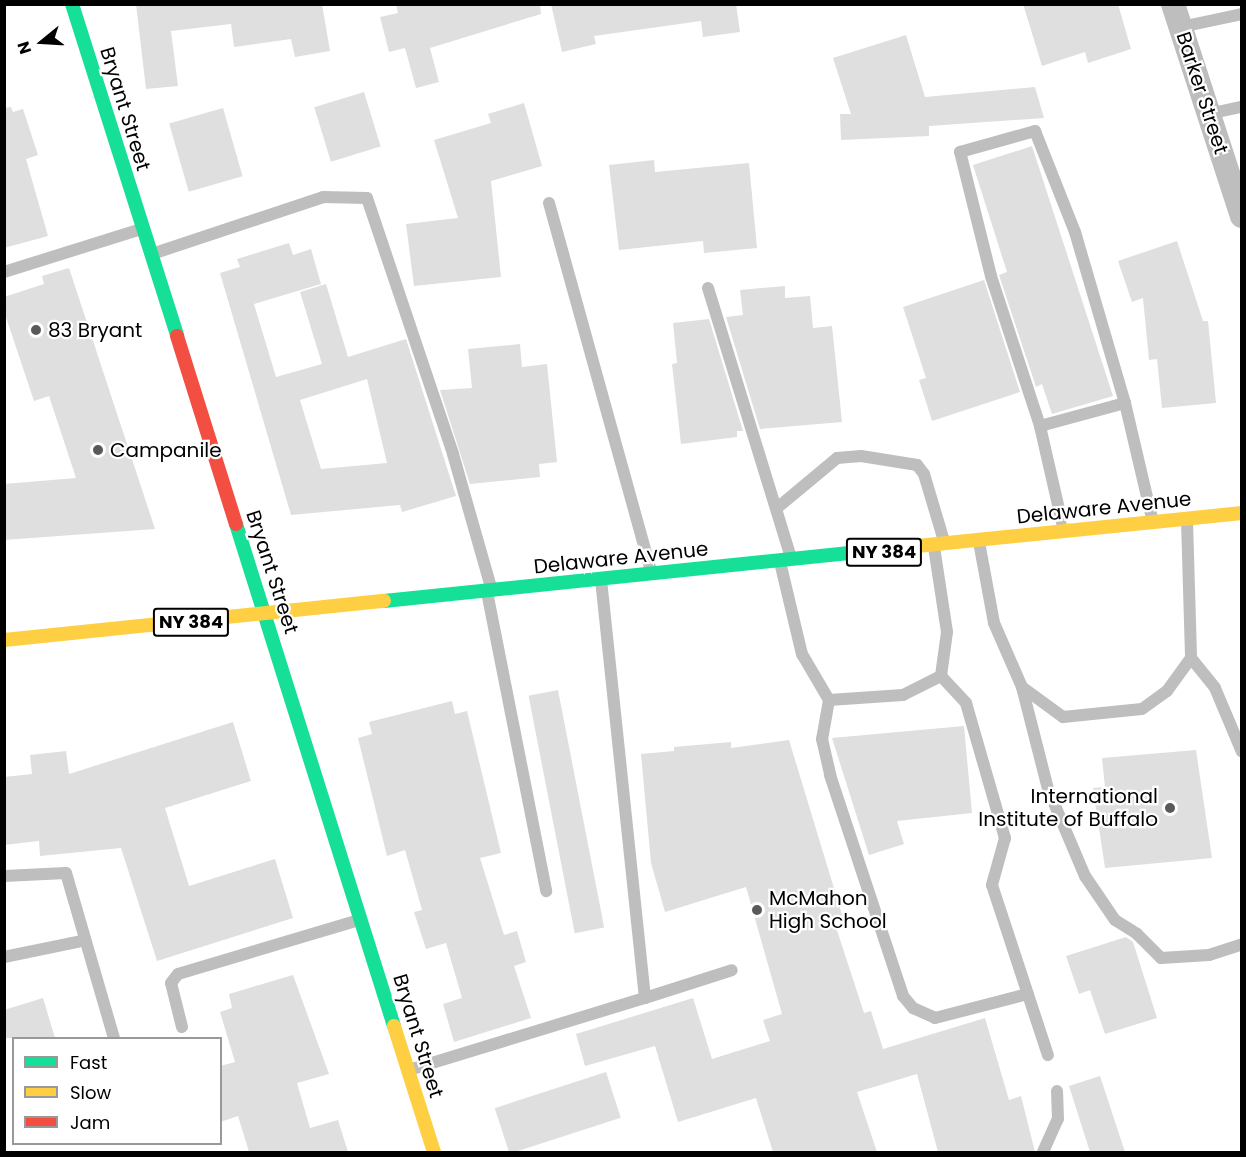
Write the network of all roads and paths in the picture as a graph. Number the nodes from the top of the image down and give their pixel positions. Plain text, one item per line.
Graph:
1 (72, 4) edge
2 (1173, 4) edge
3 (1242, 14) edge
4 (1181, 27) junction
5 (1242, 108) edge
6 (1208, 114) junction
7 (549, 203) dead end
8 (1242, 216) edge
9 (142, 228) junction
10 (150, 255) junction
11 (4, 272) edge
12 (708, 288) dead end
13 (1125, 403) junction
14 (1040, 426) junction
15 (777, 508) junction
16 (1242, 513) edge
17 (1187, 518) junction
18 (1153, 523) junction
19 (1064, 532) junction
20 (979, 542) junction
21 (940, 546) junction
22 (786, 561) junction
23 (652, 575) junction
24 (601, 580) junction
25 (490, 591) junction
26 (264, 615) junction
27 (4, 640) edge
28 (1191, 658) junction
29 (941, 676) junction
30 (1022, 687) junction
31 (829, 700) junction
32 (1242, 752) edge
33 (4, 876) edge
34 (546, 891) dead end
35 (361, 920) junction
36 (82, 941) junction
37 (1242, 944) edge
38 (4, 957) edge
39 (732, 970) dead end
40 (1028, 993) junction
41 (645, 998) junction
42 (182, 1027) dead end
43 (114, 1037) edge
44 (1048, 1055) dead end
45 (408, 1071) junction
46 (1057, 1091) dead end
47 (434, 1152) edge
48 (1043, 1152) edge

1 - 9 main road, Bryant Street
2 - 4 street, Barker Street
3 - 4 lane
4 - 6 street, Barker Street
5 - 6 lane
6 - 8 street, Barker Street
7 - 23 lane
9 - 10 main road, Bryant Street
9 - 11 lane
10 - 25 lane
10 - 26 main road, Bryant Street
12 - 15 lane
13 - 14 lane
13 - 14 lane
13 - 18 lane
14 - 19 lane
15 - 21 lane
15 - 22 lane
16 - 17 main road, Delaware Avenue / NY 384
17 - 18 main road, Delaware Avenue / NY 384
17 - 28 lane
18 - 19 main road, Delaware Avenue / NY 384
19 - 20 main road, Delaware Avenue / NY 384
20 - 21 main road, Delaware Avenue / NY 384
20 - 30 lane
21 - 22 main road, Delaware Avenue / NY 384
21 - 29 lane
22 - 23 main road, Delaware Avenue / NY 384
22 - 31 lane
23 - 24 main road, Delaware Avenue / NY 384
24 - 25 main road, Delaware Avenue / NY 384
24 - 41 lane
25 - 26 main road, Delaware Avenue / NY 384
25 - 34 lane
26 - 27 main road, Delaware Avenue / NY 384
26 - 35 main road, Bryant Street
28 - 30 lane
28 - 32 lane
29 - 31 lane
29 - 40 lane
30 - 37 lane
31 - 40 lane
33 - 36 lane
35 - 42 lane
35 - 45 main road, Bryant Street
36 - 38 lane
36 - 43 lane
39 - 41 lane
40 - 44 lane
41 - 45 lane
45 - 47 main road, Bryant Street
46 - 48 lane

